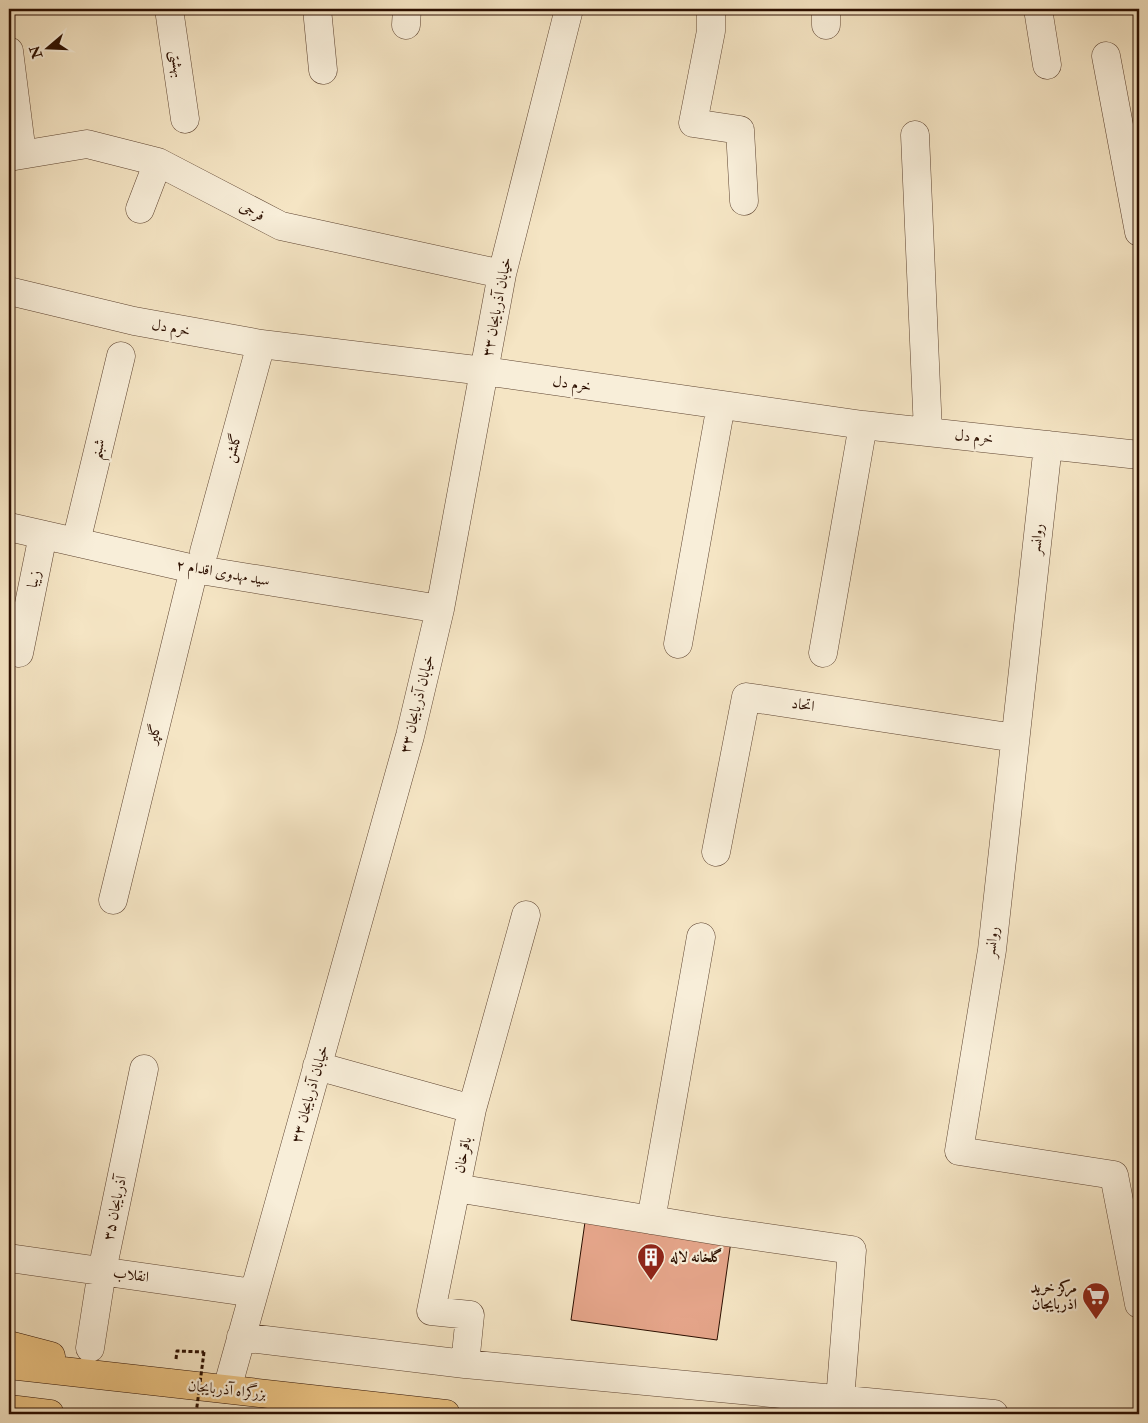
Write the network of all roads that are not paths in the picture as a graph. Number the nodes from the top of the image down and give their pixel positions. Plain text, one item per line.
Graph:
1 (169, 9) edge
2 (317, 9) edge
3 (569, 9) edge
4 (711, 9) edge
5 (1038, 9) edge
6 (9, 51) edge
7 (1106, 56) dead end
8 (1047, 65) dead end
9 (323, 70) dead end
10 (185, 120) dead end
11 (915, 135) dead end
12 (15, 156) edge
13 (158, 162) junction
14 (744, 201) dead end
15 (140, 209) dead end
16 (1139, 232) edge
17 (502, 274) junction
18 (9, 291) edge
19 (261, 344) junction
20 (121, 356) dead end
21 (484, 371) junction
22 (720, 405) junction
23 (863, 425) junction
24 (928, 432) junction
25 (1048, 445) junction
26 (1139, 455) edge
27 (9, 527) edge
28 (43, 535) junction
29 (76, 542) junction
30 (199, 560) junction
31 (440, 609) junction
32 (678, 644) dead end
33 (19, 653) dead end
34 (823, 653) dead end
35 (1015, 738) junction
36 (716, 852) dead end
37 (113, 900) dead end
38 (526, 915) dead end
39 (701, 937) dead end
40 (318, 1066) junction
41 (144, 1069) dead end
42 (472, 1109) junction
43 (456, 1188) junction
44 (651, 1220) junction
45 (9, 1258) edge
46 (102, 1271) junction
47 (254, 1293) junction
48 (1139, 1304) edge
49 (241, 1337) junction
50 (9, 1345) edge
51 (90, 1348) dead end
52 (465, 1364) junction
53 (9, 1365) edge
54 (157, 1383) junction
55 (227, 1389) junction
56 (840, 1400) junction
57 (9, 1409) edge
58 (50, 1414) edge
59 (446, 1414) edge
60 (994, 1414) edge

1 - 10 street, بهشتی
2 - 9 street
3 - 17 street, خیابان آذربایجان ۳۳
4 - 14 street
5 - 8 street
6 - 12 street
7 - 16 street
11 - 24 street
12 - 13 street, فرجی
13 - 15 street
13 - 17 street, فرجی
17 - 21 street, خیابان آذربایجان ۳۳
18 - 19 street, خرم دل
19 - 21 street, خرم دل
19 - 30 street, گلشن
20 - 29 street, شبنم
21 - 22 street, خرم دل
21 - 31 street, خیابان آذربایجان ۳۳
22 - 23 street, خرم دل
22 - 32 street
23 - 24 street, خرم دل
23 - 34 street
24 - 25 street, خرم دل
25 - 26 street, خرم دل
25 - 35 street, روانسر
27 - 28 street, سید مهدوی اقدام ۲
28 - 29 street, سید مهدوی اقدام ۲
28 - 33 street, زیبا
29 - 30 street, سید مهدوی اقدام ۲
30 - 31 street, سید مهدوی اقدام ۲
30 - 37 street, گلپر
31 - 40 street, خیابان آذربایجان ۳۳
35 - 36 street, اتحاد
35 - 48 street, روانسر
38 - 42 street, باقرخان
39 - 44 street
40 - 42 street
40 - 47 street, خیابان آذربایجان ۳۳
41 - 46 street, آذربایجان ۳۵
42 - 43 street, باقرخان
43 - 44 street
43 - 52 street, باقرخان
44 - 56 street
45 - 46 street, انقلاب
46 - 47 street, انقلاب
46 - 51 street, آذربایجان ۳۵
47 - 49 street, خیابان آذربایجان ۳۳
49 - 52 street
49 - 55 street, خیابان آذربایجان ۳۳
50 - 54 highway
52 - 56 street
53 - 54 highway, بزرگراه آذربایجان
54 - 55 highway, بزرگراه آذربایجان
55 - 59 highway, بزرگراه آذربایجان
56 - 60 street
57 - 58 highway

